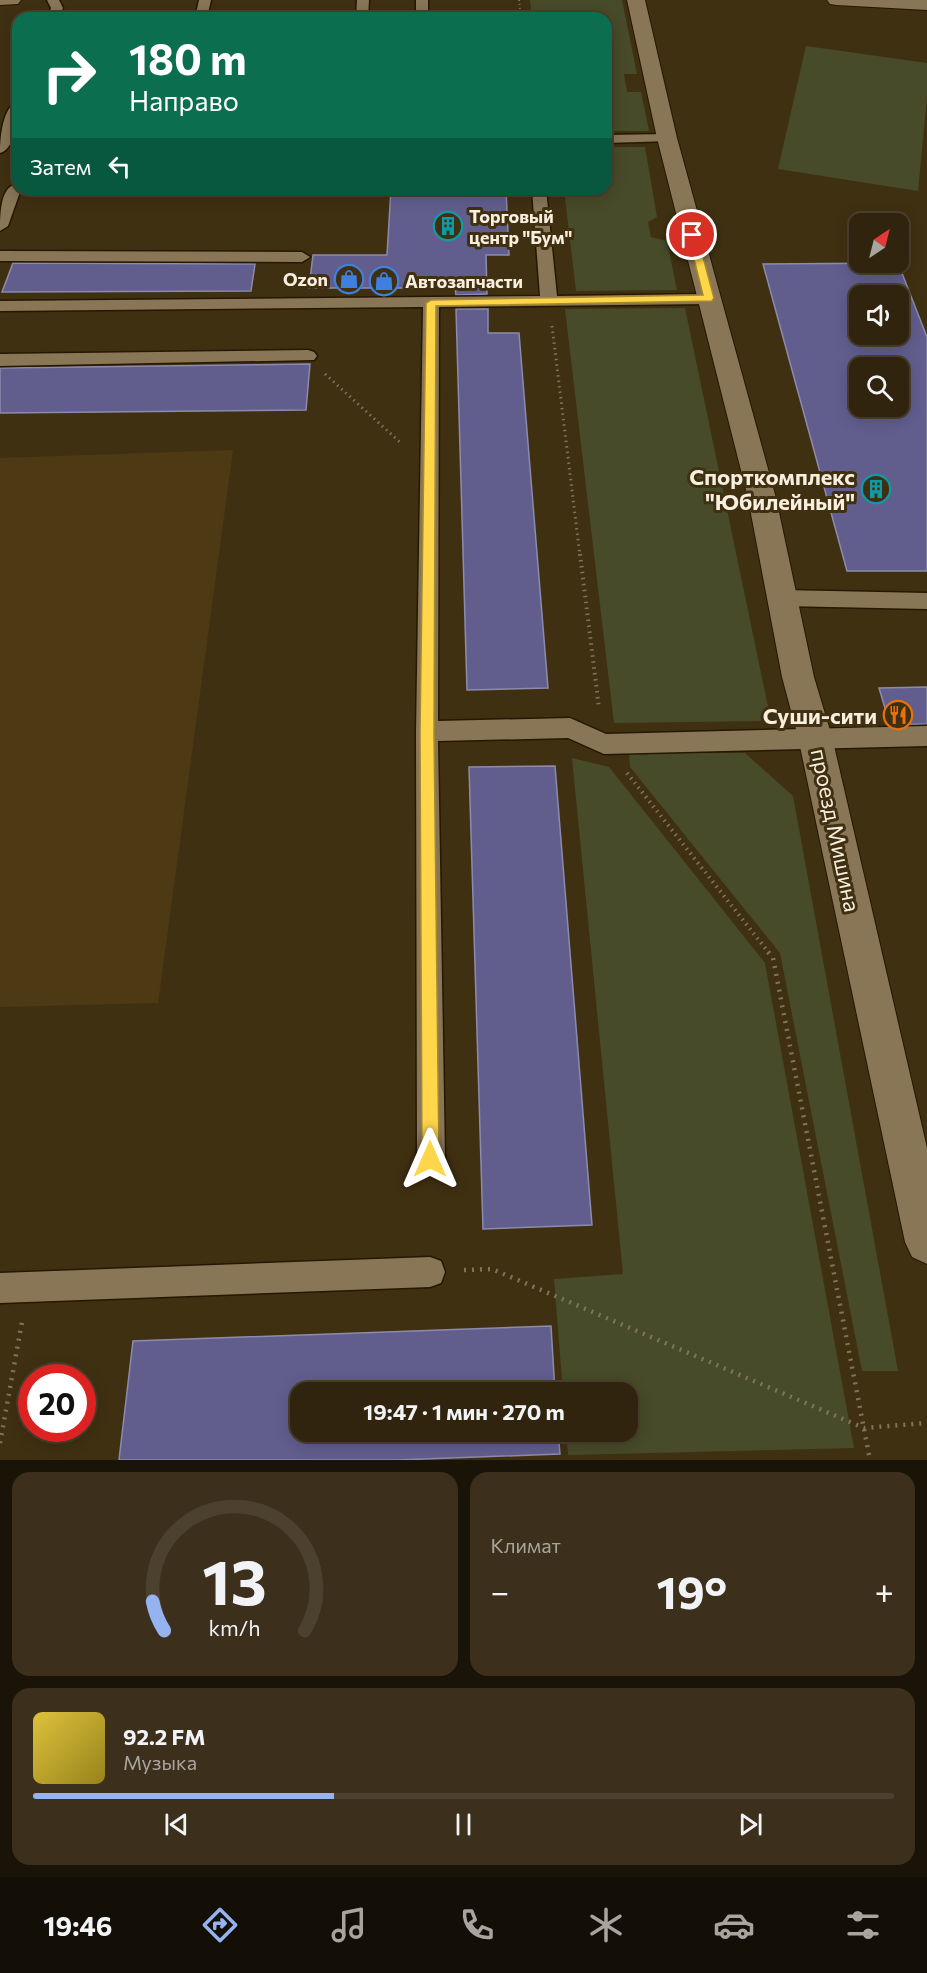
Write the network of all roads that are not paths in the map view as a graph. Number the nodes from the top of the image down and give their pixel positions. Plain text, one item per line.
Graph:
1 (0, 0) edge
2 (12, 0) edge
3 (636, 0) edge
4 (836, 0) edge
5 (927, 5) edge
6 (12, 121) edge
7 (667, 138) junction
8 (612, 139) edge
9 (1, 148) edge
10 (11, 189) edge
11 (540, 195) edge
12 (0, 226) edge
13 (0, 256) edge
14 (302, 257) dead end
15 (709, 298) junction
16 (549, 301) junction
17 (431, 303) junction
18 (0, 306) edge
19 (308, 356) road end
20 (0, 360) edge
21 (782, 598) junction
22 (927, 601) edge
23 (427, 731) junction
24 (927, 736) edge
25 (815, 737) junction
26 (430, 1159) dead end
27 (927, 1242) edge
28 (430, 1272) road end
29 (14, 1287) edge

1 - 2 main road
3 - 7 main road, проезд Мишина
4 - 5 main road
6 - 9 lane
7 - 8 lane
7 - 15 main road, проезд Мишина
10 - 12 lane
11 - 16 lane
13 - 14 lane
15 - 16 lane
15 - 21 main road, проезд Мишина
16 - 17 lane
17 - 18 lane
17 - 23 lane
19 - 20 lane
21 - 22 lane
21 - 25 main road, проезд Мишина
23 - 25 lane
23 - 26 lane
24 - 25 lane
25 - 27 main road, проезд Мишина
28 - 29 lane

